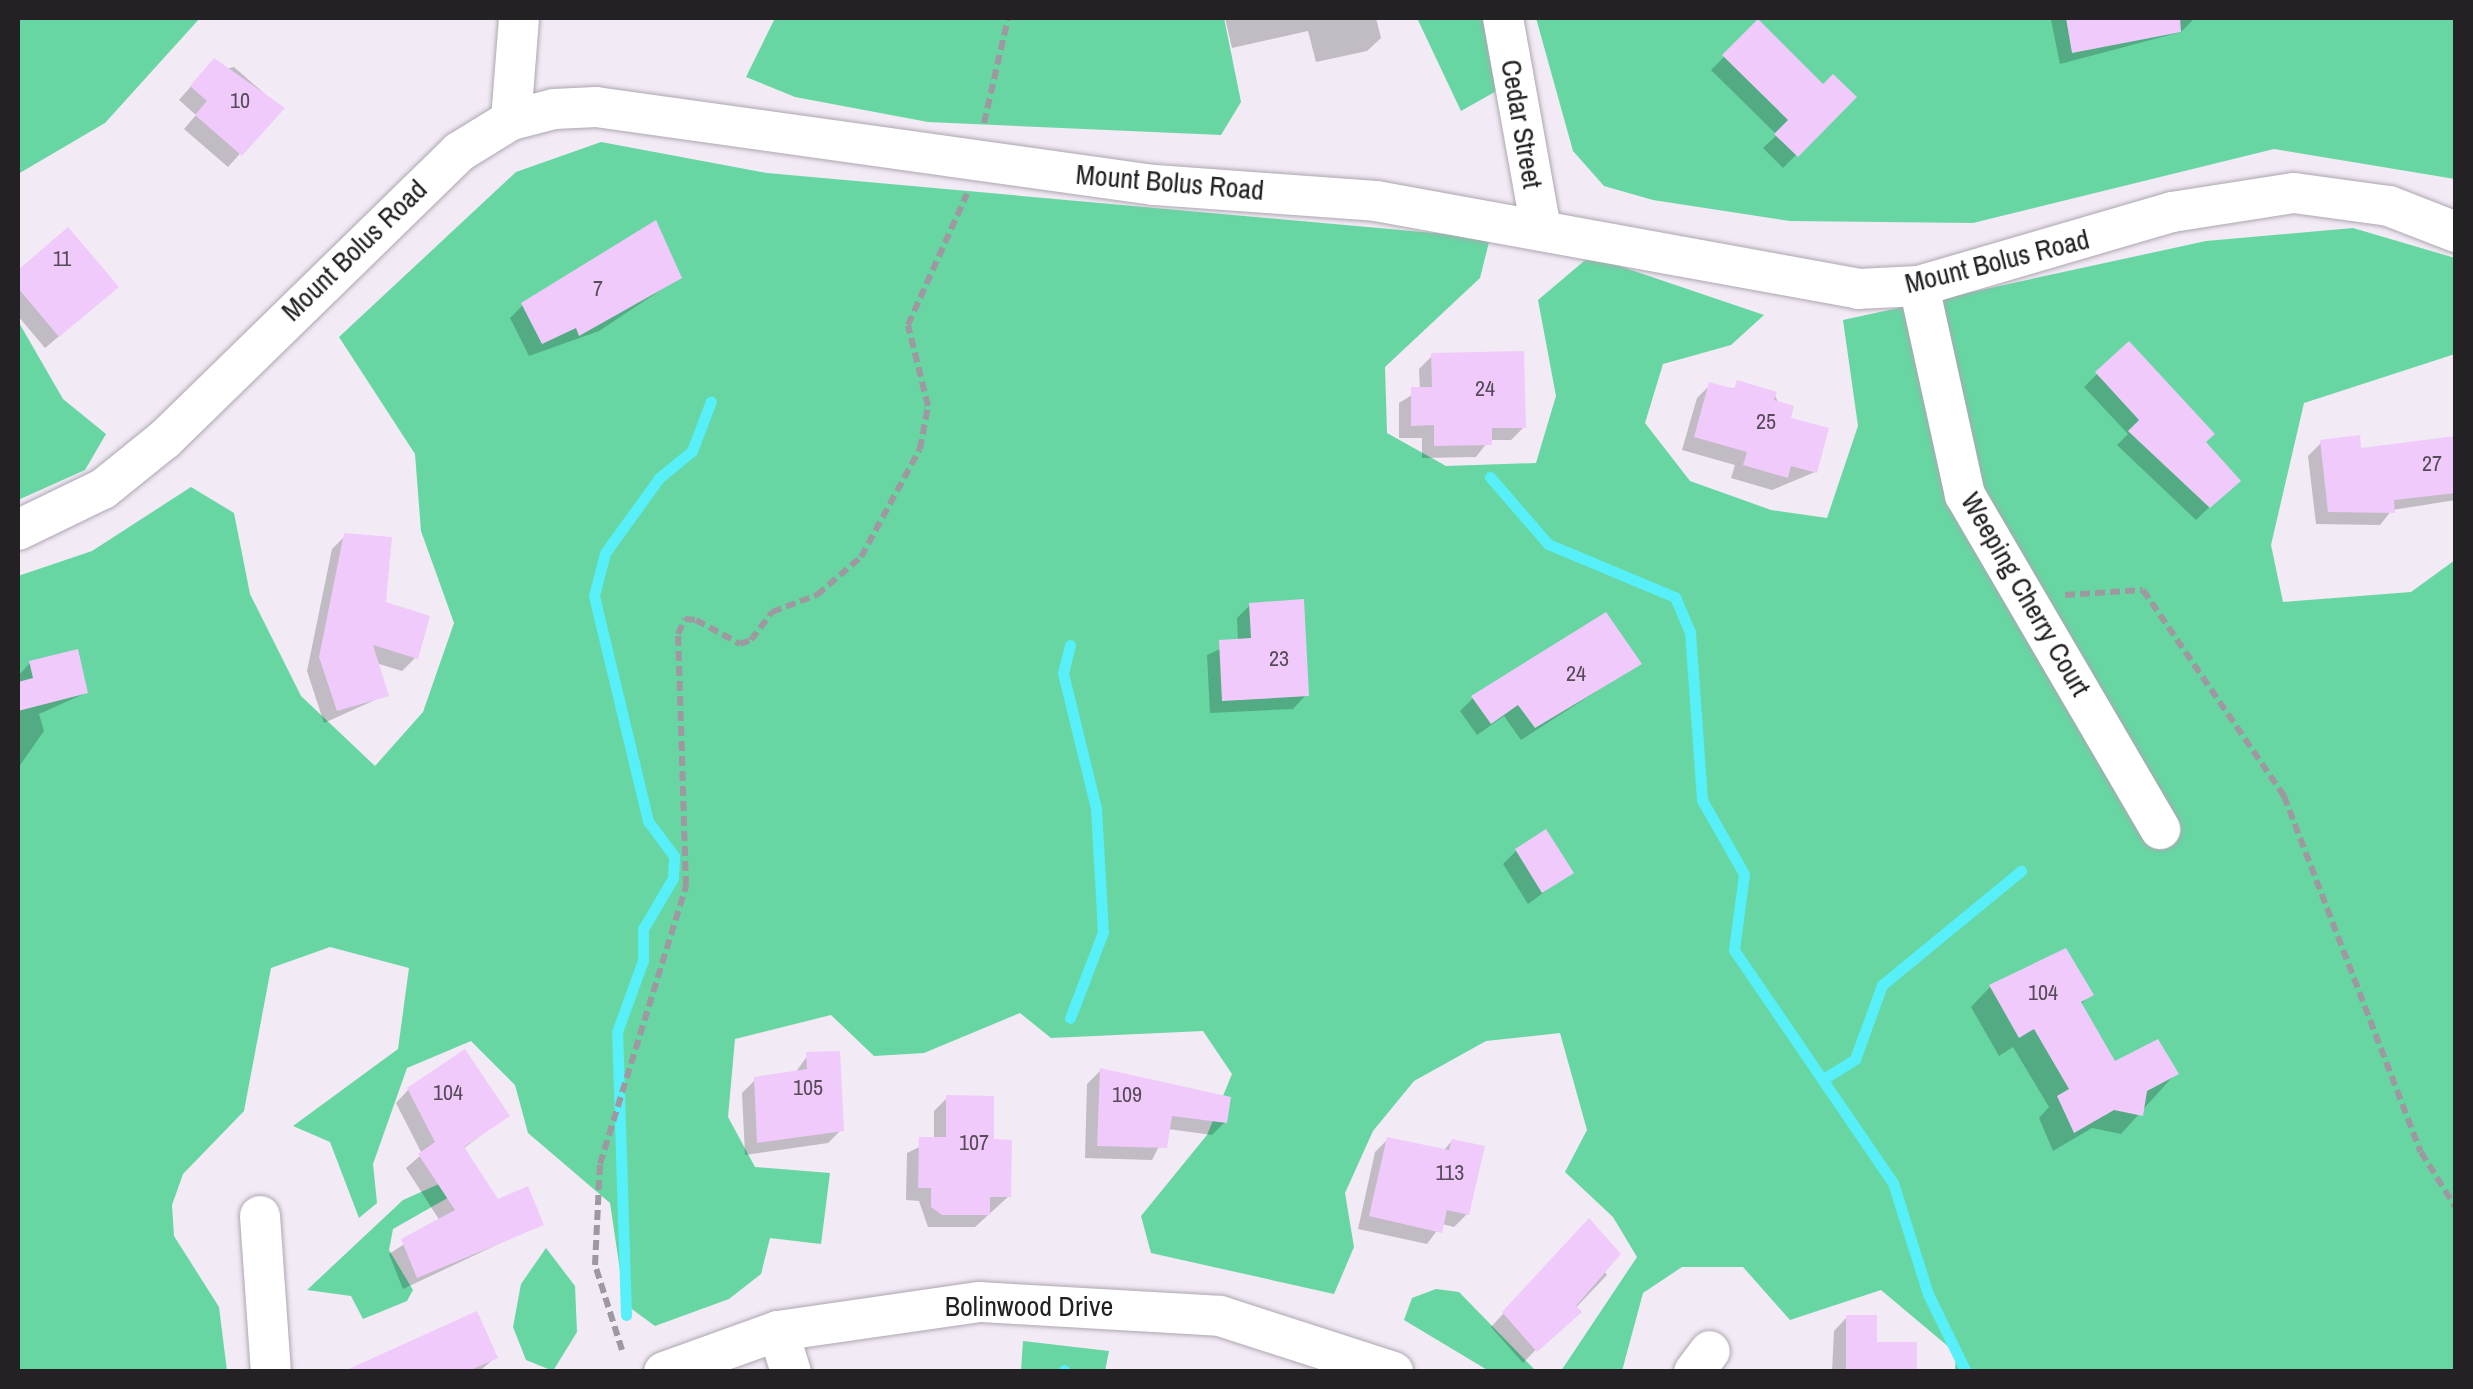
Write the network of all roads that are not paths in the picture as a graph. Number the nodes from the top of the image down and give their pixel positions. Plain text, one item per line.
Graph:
1 (520, 18) edge
2 (1502, 18) edge
3 (511, 120) junction
4 (1542, 230) junction
5 (2456, 232) edge
6 (1920, 286) junction
7 (18, 530) edge
8 (2160, 829) dead end
9 (260, 1216) dead end
10 (778, 1331) junction
11 (270, 1372) edge
12 (664, 1372) edge
13 (791, 1372) edge
14 (1394, 1372) edge

1 - 3 street
2 - 4 street, Cedar Street
3 - 4 street, Mount Bolus Road
3 - 7 street, Mount Bolus Road
4 - 6 street, Mount Bolus Road
5 - 6 street, Mount Bolus Road
6 - 8 street, Weeping Cherry Court
9 - 11 street
10 - 12 street, Bolinwood Drive
10 - 13 street
10 - 14 street, Bolinwood Drive

